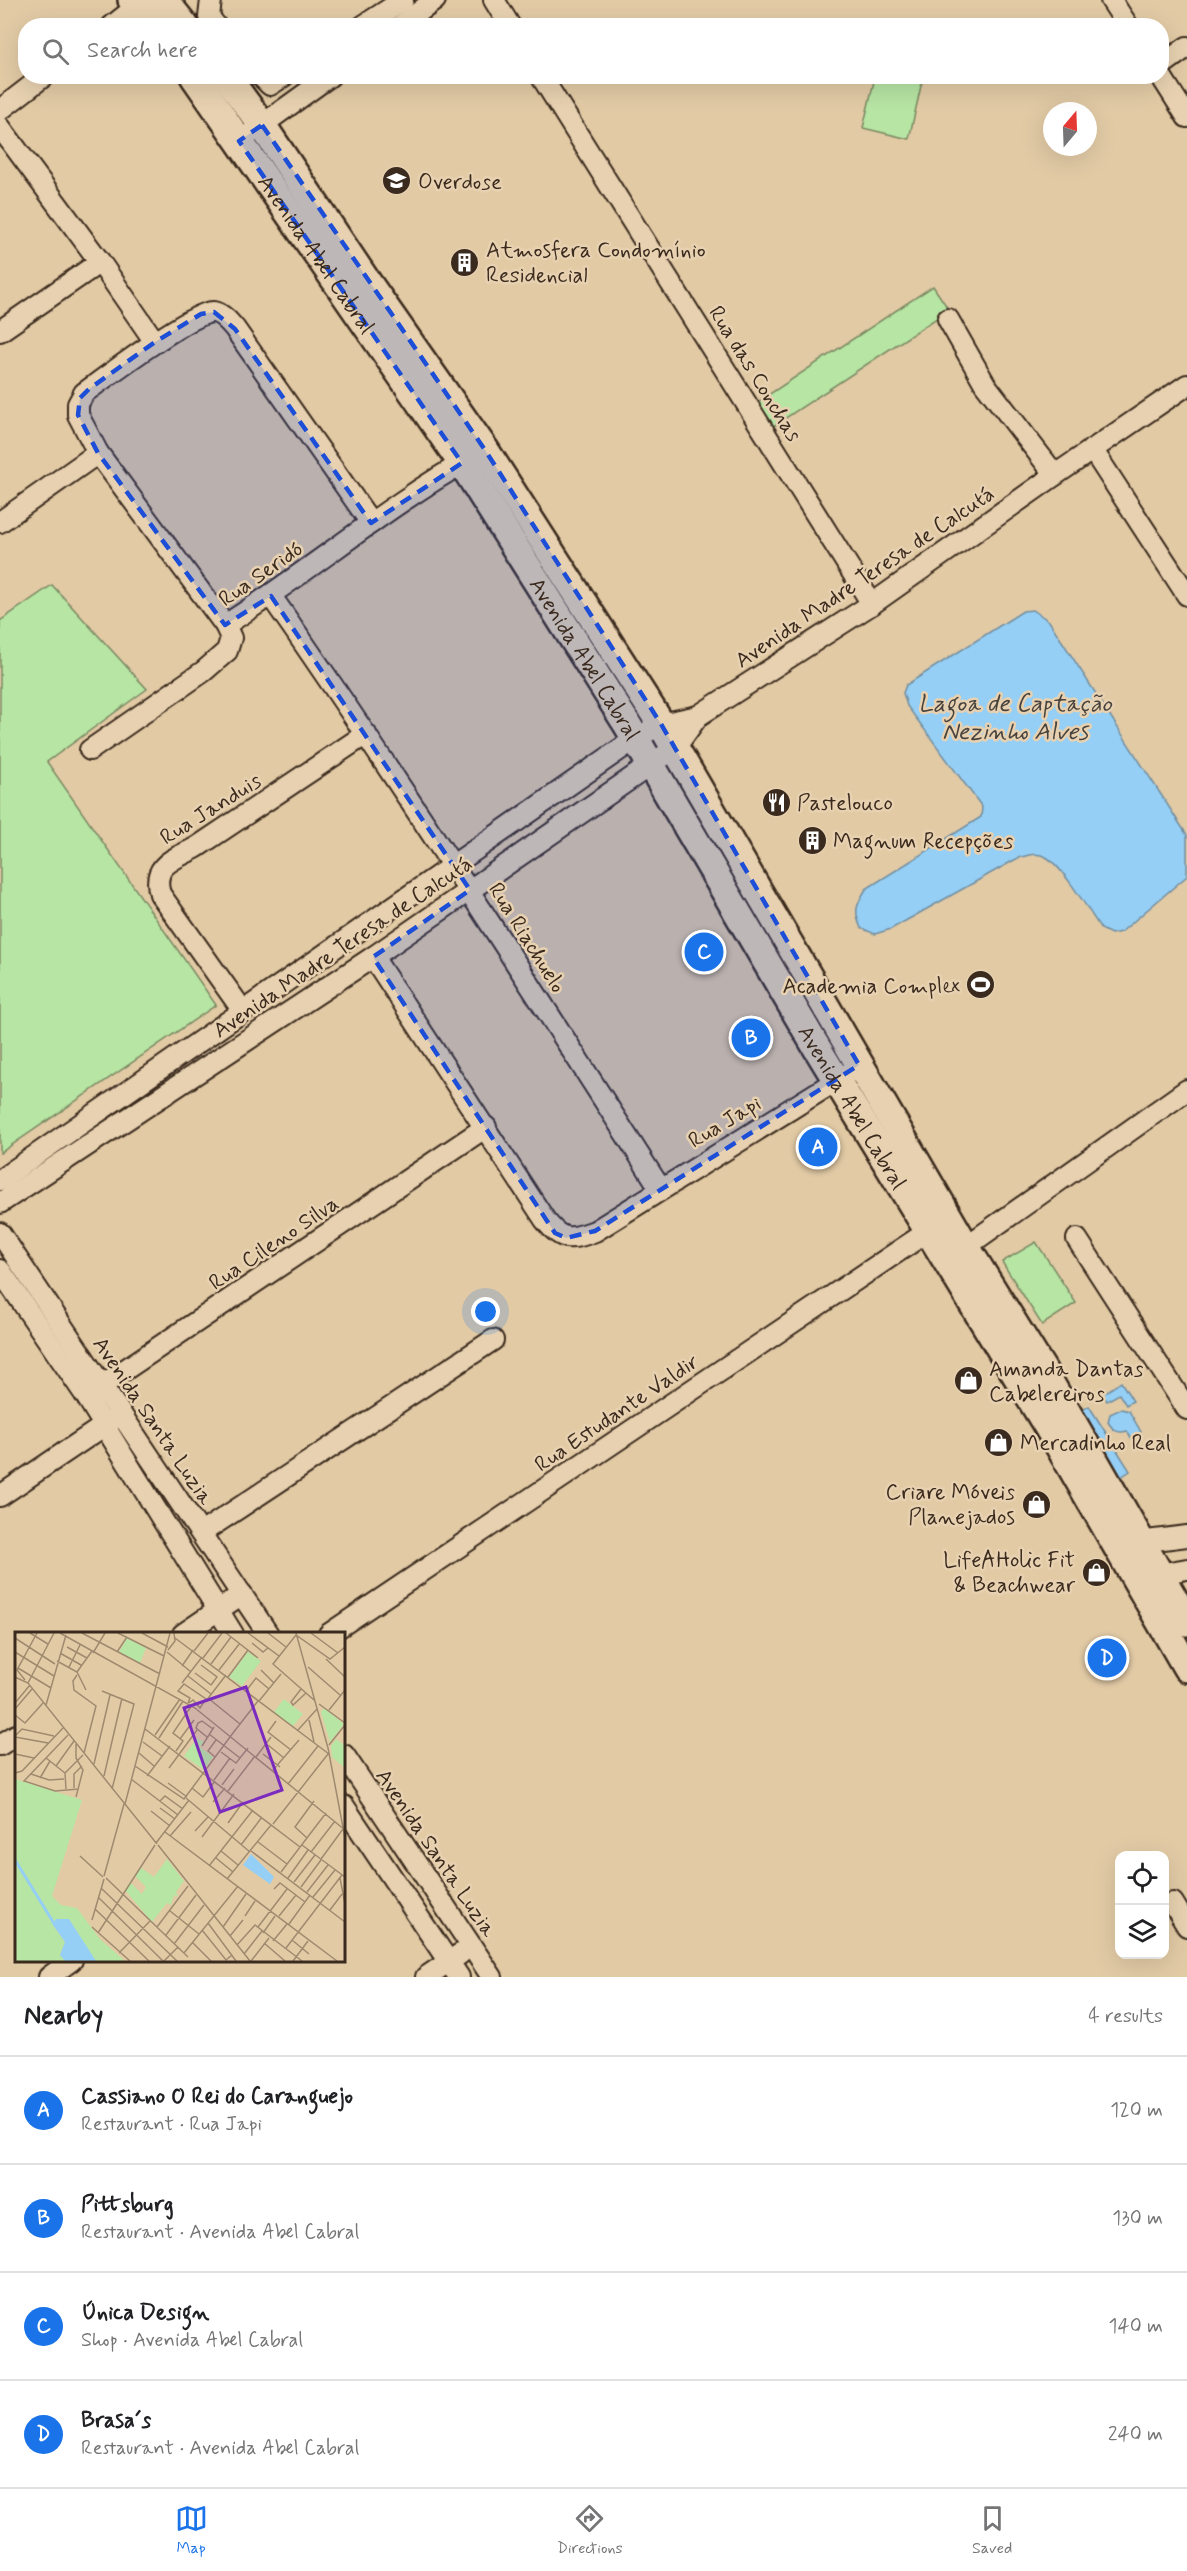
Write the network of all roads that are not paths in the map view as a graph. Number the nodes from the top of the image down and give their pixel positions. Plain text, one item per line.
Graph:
1 (164, 0) edge
2 (211, 0) edge
3 (403, 0) edge
4 (435, 0) edge
5 (494, 0) edge
6 (1112, 0) edge
7 (142, 8) edge
8 (125, 18) edge
9 (179, 18) edge
10 (210, 18) edge
11 (375, 18) edge
12 (411, 18) edge
13 (505, 18) edge
14 (1123, 18) edge
15 (1187, 47) edge
16 (1169, 59) edge
17 (34, 84) edge
18 (200, 84) edge
19 (232, 84) edge
20 (319, 84) edge
21 (546, 84) edge
22 (1166, 84) edge
23 (0, 110) edge
24 (1187, 117) edge
25 (262, 125) junction
26 (0, 127) edge
27 (239, 141) junction
28 (100, 262) junction
29 (948, 319) dead end
30 (0, 331) edge
31 (155, 342) junction
32 (1187, 385) edge
33 (1187, 397) edge
34 (98, 453) junction
35 (1094, 453) junction
36 (474, 457) junction
37 (1055, 475) junction
38 (0, 522) edge
39 (371, 523) junction
40 (1187, 595) edge
41 (271, 596) junction
42 (872, 604) junction
43 (225, 625) junction
44 (698, 716) junction
45 (661, 724) junction
46 (366, 734) junction
47 (635, 739) junction
48 (675, 748) junction
49 (90, 750) dead end
50 (650, 765) junction
51 (452, 864) junction
52 (470, 890) junction
53 (373, 957) junction
54 (243, 1011) junction
55 (849, 1072) junction
56 (1187, 1090) edge
57 (486, 1127) junction
58 (0, 1180) edge
59 (660, 1188) junction
60 (0, 1203) edge
61 (930, 1230) junction
62 (0, 1233) edge
63 (1077, 1239) dead end
64 (956, 1253) junction
65 (0, 1270) edge
66 (493, 1340) dead end
67 (103, 1385) junction
68 (86, 1396) junction
69 (1187, 1409) edge
70 (122, 1414) junction
71 (104, 1426) junction
72 (0, 1496) edge
73 (201, 1533) junction
74 (1187, 1536) edge
75 (1140, 1542) junction
76 (214, 1552) junction
77 (191, 1566) junction
78 (1187, 1569) edge
79 (1159, 1574) junction
80 (242, 1594) junction
81 (1184, 1608) edge
82 (219, 1612) junction
83 (186, 1632) edge
84 (232, 1632) edge
85 (267, 1632) edge
86 (331, 1632) edge
87 (1187, 1668) edge
88 (15, 1736) edge
89 (0, 1745) edge
90 (347, 1767) edge
91 (345, 1807) edge
92 (1173, 1903) dead end
93 (1187, 1926) edge
94 (472, 1946) junction
95 (69, 1962) edge
96 (454, 1969) edge
97 (50, 1977) edge
98 (426, 1977) edge
99 (492, 1977) edge

1 - 9 main road
2 - 10 street
3 - 11 street
4 - 12 street
5 - 13 street
6 - 14 street
7 - 8 street
15 - 16 street
17 - 23 street
18 - 27 main road, Avenida Abel Cabral
19 - 25 main road, Avenida Abel Cabral
20 - 25 street
21 - 42 street, Rua das Conchas
22 - 24 street
25 - 27 street
25 - 36 main road, Avenida Abel Cabral
26 - 28 street
27 - 36 main road, Avenida Abel Cabral
28 - 30 street
28 - 31 street
29 - 37 street
31 - 34 street
31 - 39 street
32 - 35 street, Avenida Madre Teresa de Calcutá
33 - 35 street, Avenida Madre Teresa de Calcutá
34 - 38 street
34 - 43 street
35 - 37 street, Avenida Madre Teresa de Calcutá
35 - 40 street
36 - 39 street, Rua Seridó
36 - 45 main road, Avenida Abel Cabral
36 - 47 main road, Avenida Abel Cabral
37 - 42 street, Avenida Madre Teresa de Calcutá
39 - 41 street, Rua Seridó
41 - 43 street, Rua Seridó
41 - 46 street, Rua Riachuelo
42 - 44 street, Avenida Madre Teresa de Calcutá
43 - 49 street, Rua Seridó
44 - 45 street, Avenida Madre Teresa de Calcutá
44 - 48 street, Avenida Madre Teresa de Calcutá
45 - 47 street, Avenida Madre Teresa de Calcutá
45 - 48 main road, Avenida Abel Cabral
46 - 51 street, Rua Riachuelo
46 - 54 street, Rua Janduis
47 - 50 main road, Avenida Abel Cabral
47 - 51 street, Avenida Madre Teresa de Calcutá
48 - 50 street, Avenida Madre Teresa de Calcutá
48 - 55 main road, Avenida Abel Cabral
50 - 52 street, Avenida Madre Teresa de Calcutá
50 - 55 main road, Avenida Abel Cabral
51 - 52 street, Rua Riachuelo
51 - 54 street, Avenida Madre Teresa de Calcutá
52 - 53 street, Avenida Madre Teresa de Calcutá
52 - 59 street, Rua Riachuelo
53 - 57 street
53 - 60 street, Avenida Madre Teresa de Calcutá
54 - 58 street, Avenida Madre Teresa de Calcutá
55 - 59 street, Rua Japi
55 - 61 main road, Avenida Abel Cabral
55 - 64 main road, Avenida Abel Cabral
56 - 64 street
57 - 59 street, Rua Japi
57 - 67 street, Rua Cileno Silva
61 - 64 main road, Avenida Abel Cabral
61 - 86 street, Rua Estudante Valdir
62 - 67 street, Avenida Santa Luzia
63 - 69 street
64 - 75 main road, Avenida Abel Cabral
64 - 87 main road, Avenida Abel Cabral
65 - 68 street, Avenida Santa Luzia
66 - 73 street
67 - 68 street, Rua Cileno Silva
67 - 70 street, Avenida Santa Luzia
68 - 71 street, Avenida Santa Luzia
70 - 71 street
70 - 73 street, Avenida Santa Luzia
71 - 72 street
71 - 77 street, Avenida Santa Luzia
73 - 76 street, Avenida Santa Luzia
74 - 75 street
75 - 79 main road, Avenida Abel Cabral
76 - 77 street
76 - 80 street, Avenida Santa Luzia
77 - 82 street, Avenida Santa Luzia
78 - 79 street
79 - 81 main road, Avenida Abel Cabral
80 - 82 street
80 - 85 street, Avenida Santa Luzia
82 - 83 street
82 - 84 street, Avenida Santa Luzia
88 - 89 street
90 - 94 street, Avenida Santa Luzia
91 - 96 street
92 - 93 street
94 - 96 street
94 - 99 street, Avenida Santa Luzia
95 - 97 street
96 - 98 street

